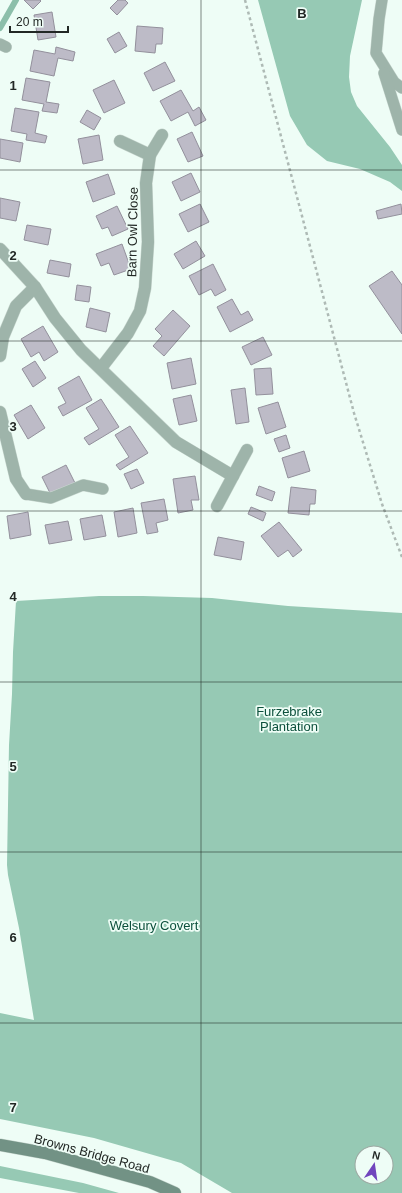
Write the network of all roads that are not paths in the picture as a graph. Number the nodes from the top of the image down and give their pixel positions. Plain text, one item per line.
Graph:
1 (382, 0) edge
2 (380, 58) junction
3 (402, 88) edge
4 (402, 130) edge
5 (162, 135) dead end
6 (120, 141) dead end
7 (150, 155) junction
8 (0, 248) edge
9 (35, 287) junction
10 (0, 356) edge
11 (101, 368) junction
12 (0, 412) edge
13 (247, 450) dead end
14 (233, 476) junction
15 (103, 489) dead end
16 (26, 494) joint
17 (217, 506) dead end
18 (0, 1145) edge
19 (175, 1193) edge

1 - 2 lane
2 - 3 lane
2 - 4 lane
5 - 7 street, Barn Owl Close
6 - 7 street
7 - 11 street, Barn Owl Close
8 - 9 street
9 - 10 street
9 - 11 street
11 - 14 street
12 - 16 street
13 - 14 street
14 - 17 street
15 - 16 lane
18 - 19 street, Browns Bridge Road

